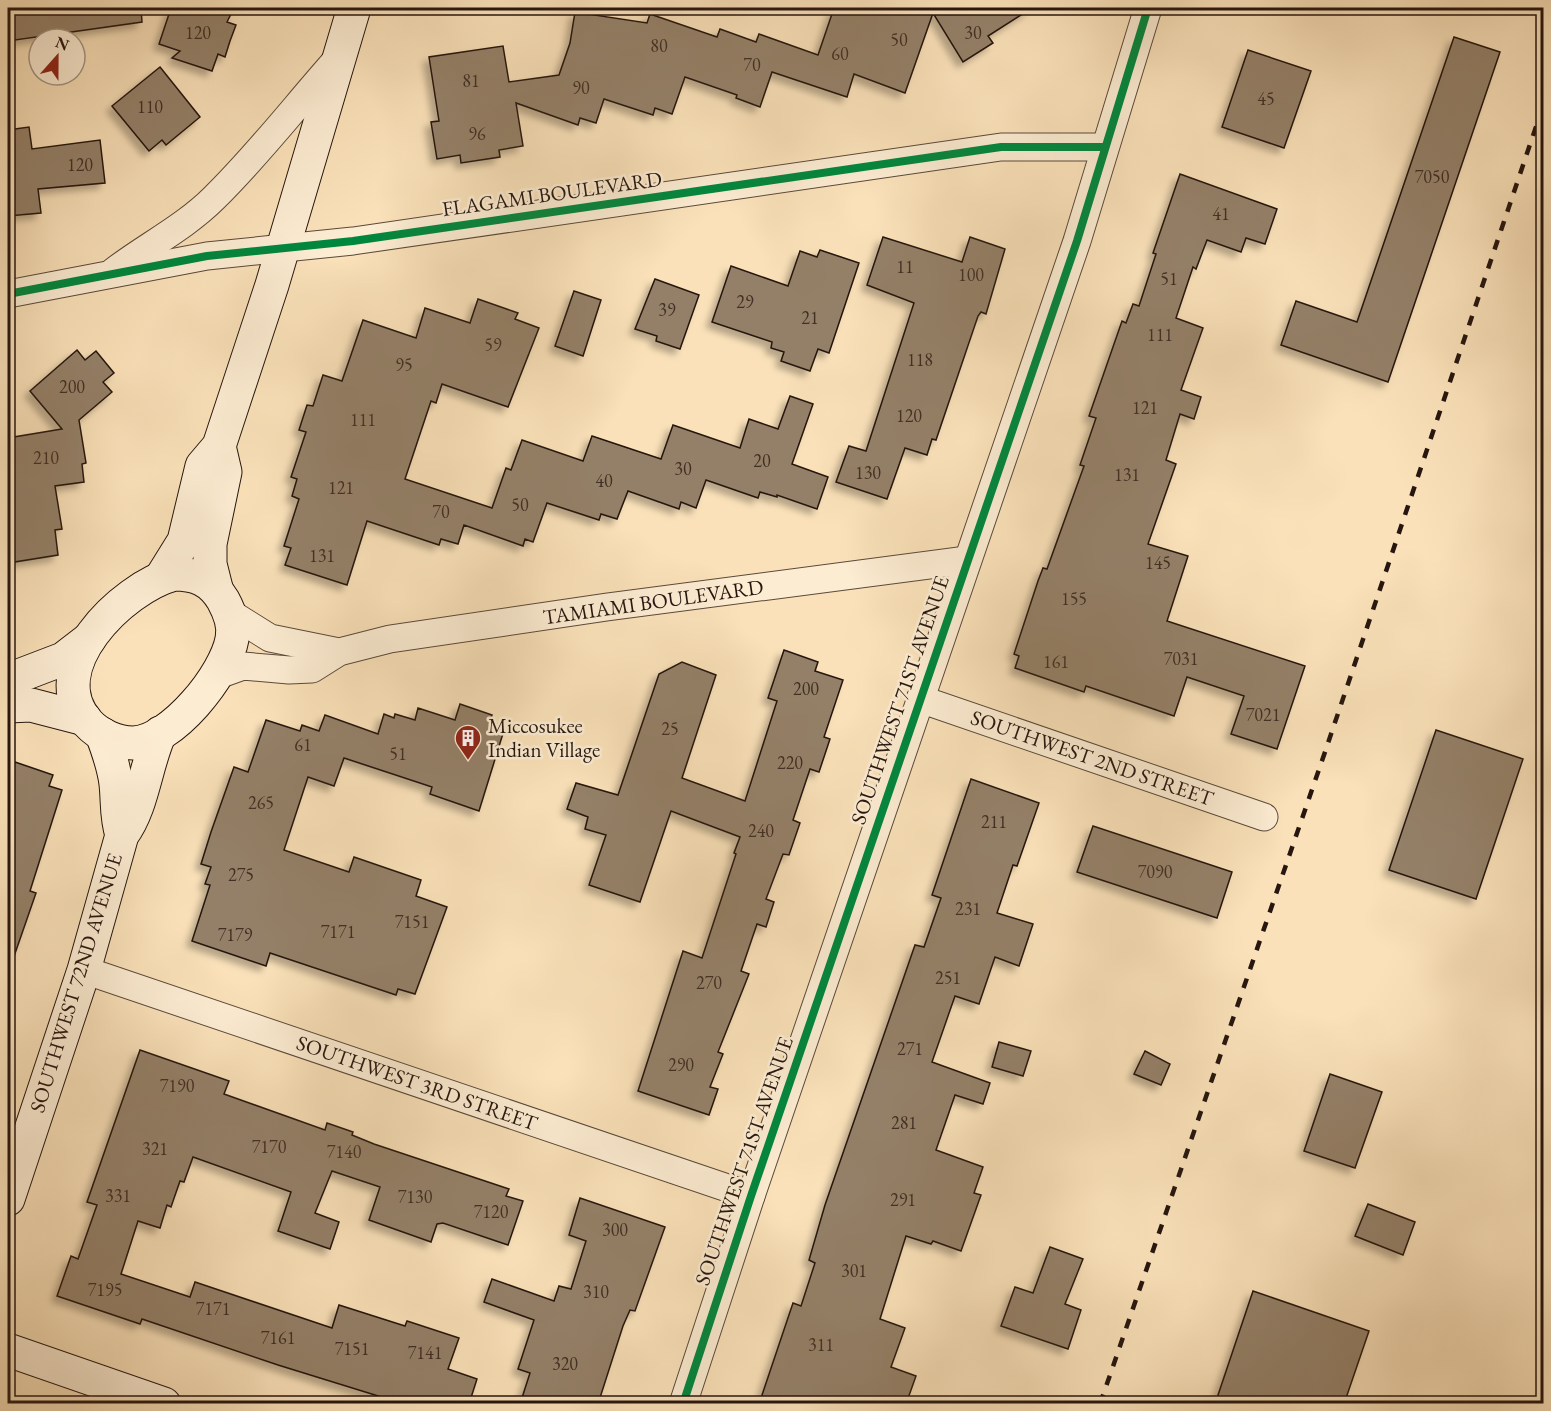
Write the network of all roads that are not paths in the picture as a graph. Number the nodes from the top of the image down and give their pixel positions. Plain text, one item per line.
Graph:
1 (354, 8) edge
2 (1148, 8) edge
3 (339, 57) junction
4 (1104, 147) junction
5 (282, 249) junction
6 (108, 275) junction
7 (8, 294) edge
8 (219, 446) junction
9 (967, 560) junction
10 (161, 578) junction
11 (223, 600) junction
12 (91, 638) junction
13 (339, 652) junction
14 (218, 675) junction
15 (8, 680) edge
16 (920, 699) junction
17 (8, 706) edge
18 (93, 727) junction
19 (160, 733) junction
20 (1264, 817) dead end
21 (122, 834) junction
22 (84, 970) junction
23 (751, 1196) junction
24 (8, 1199) edge
25 (8, 1350) edge
26 (165, 1404) edge
27 (683, 1404) edge

1 - 3 street
2 - 4 street, SOUTHWEST 71ST AVENUE
3 - 5 street
3 - 6 street
4 - 5 street, FLAGAMI BOULEVARD
4 - 9 street, SOUTHWEST 71ST AVENUE
5 - 6 street, FLAGAMI BOULEVARD
5 - 8 street
6 - 7 street, FLAGAMI BOULEVARD
8 - 10 street
8 - 11 street
9 - 13 street, TAMIAMI BOULEVARD
9 - 16 street, SOUTHWEST 71ST AVENUE
10 - 11 street
10 - 12 street
11 - 13 street, TAMIAMI BOULEVARD
11 - 14 street
12 - 15 street
12 - 18 street
13 - 14 street, TAMIAMI BOULEVARD
14 - 19 street
16 - 20 street, SOUTHWEST 2ND STREET
16 - 23 street, SOUTHWEST 71ST AVENUE
17 - 18 street
18 - 19 street
18 - 21 street, SOUTHWEST 72ND AVENUE
19 - 21 street, SOUTHWEST 72ND AVENUE
21 - 22 street, SOUTHWEST 72ND AVENUE
22 - 23 street, SOUTHWEST 3RD STREET
22 - 24 street, SOUTHWEST 72ND AVENUE
23 - 27 street, SOUTHWEST 71ST AVENUE
25 - 26 street

